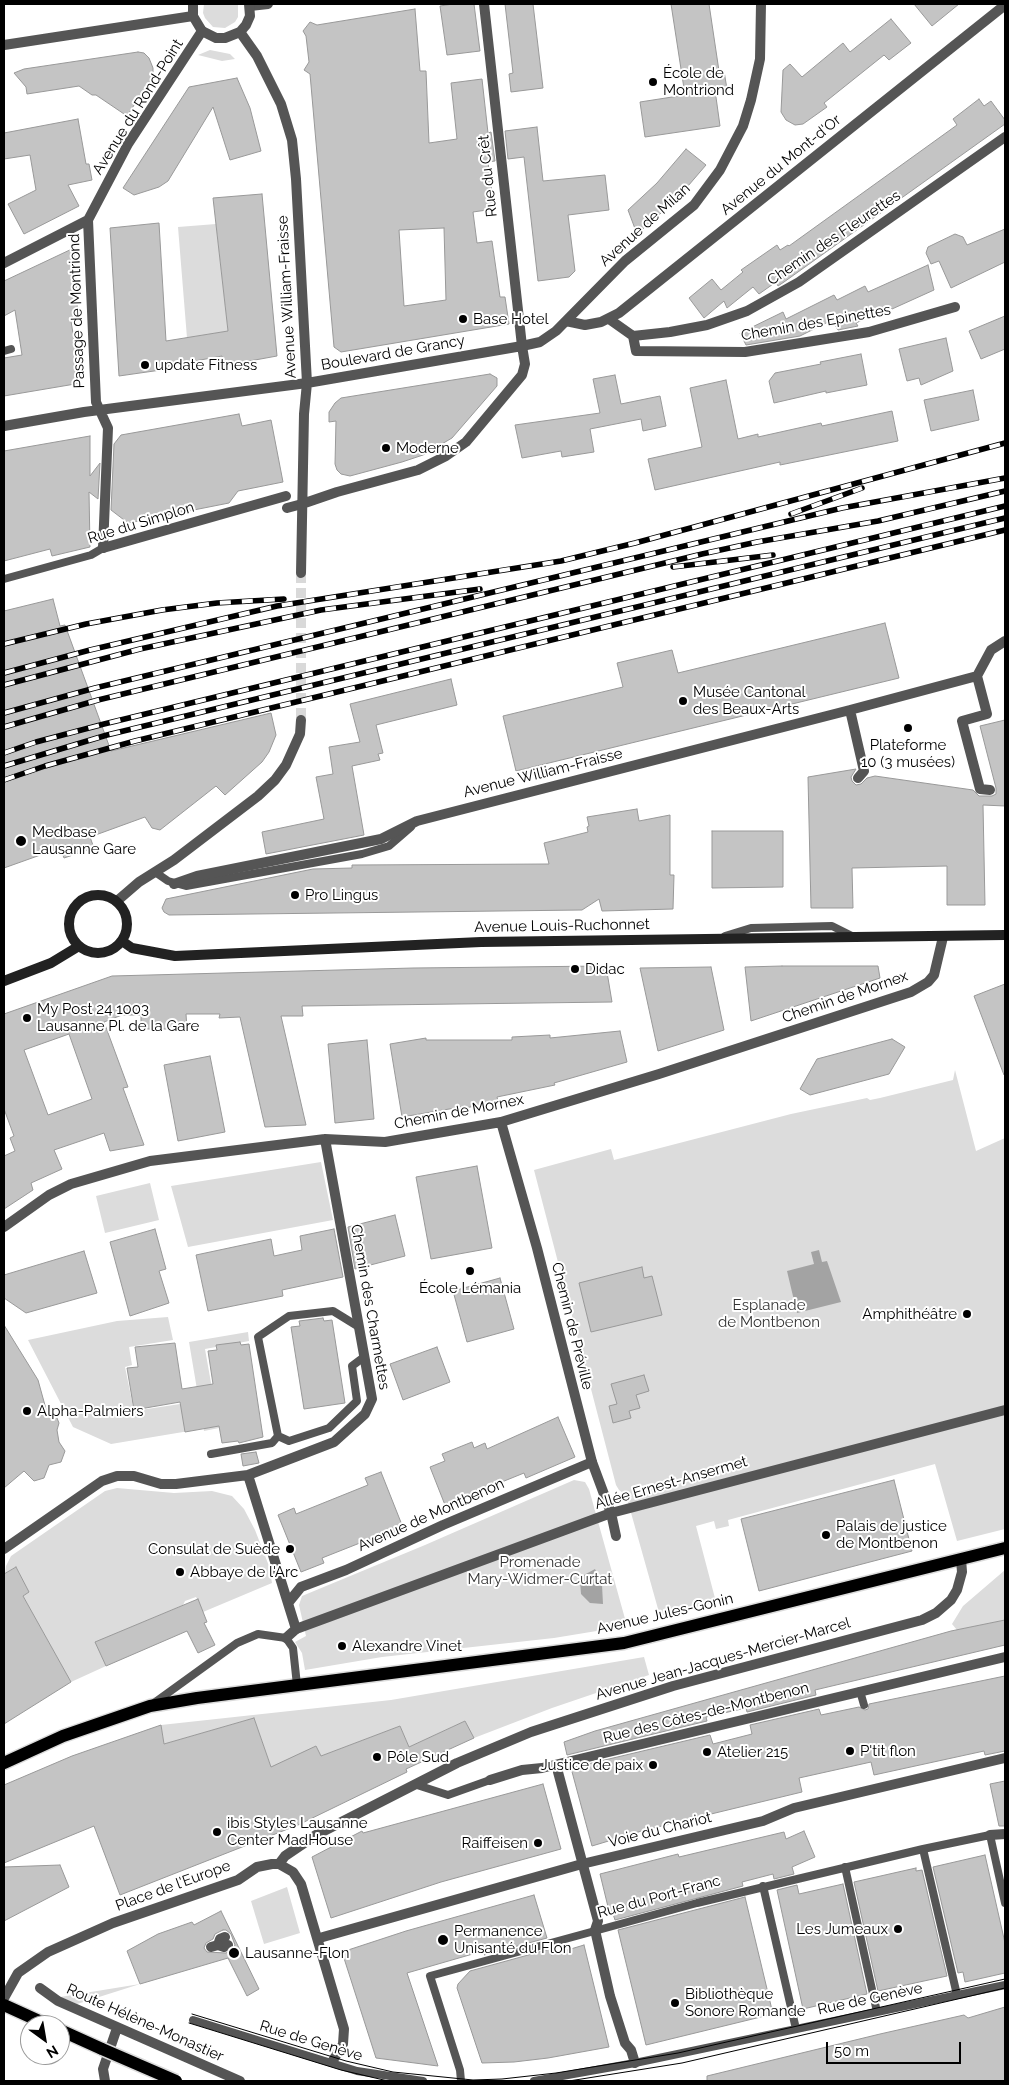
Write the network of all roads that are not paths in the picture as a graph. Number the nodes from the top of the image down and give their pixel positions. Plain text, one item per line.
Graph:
1 (193, 4) edge
2 (268, 4) edge
3 (484, 4) edge
4 (761, 4) edge
5 (250, 5) edge
6 (1005, 5) edge
7 (193, 16) junction
8 (202, 31) junction
9 (240, 32) junction
10 (4, 45) edge
11 (1005, 137) edge
12 (88, 220) junction
13 (4, 263) edge
14 (955, 307) dead end
15 (609, 319) junction
16 (566, 321) junction
17 (633, 336) junction
18 (548, 337) joint
19 (522, 346) junction
20 (307, 383) junction
21 (100, 410) junction
22 (4, 426) edge
23 (286, 496) dead end
24 (302, 504) junction
25 (287, 508) dead end
26 (103, 548) junction
27 (301, 573) tunnel mouth
28 (4, 579) edge
29 (1005, 641) edge
30 (977, 676) junction
31 (850, 710) junction
32 (301, 720) tunnel mouth
33 (858, 778) dead end
34 (990, 790) dead end
35 (155, 872) junction
36 (174, 884) joint
37 (117, 901) junction
38 (1005, 935) edge
39 (943, 936) junction
40 (122, 941) junction
41 (78, 946) junction
42 (4, 981) edge
43 (501, 1122) junction
44 (325, 1138) junction
45 (4, 1227) edge
46 (359, 1327) junction
47 (364, 1357) junction
48 (1005, 1410) edge
49 (278, 1436) junction
50 (211, 1454) dead end
51 (592, 1462) junction
52 (248, 1475) junction
53 (611, 1513) junction
54 (616, 1536) dead end
55 (1005, 1548) edge
56 (4, 1549) edge
57 (961, 1559) junction
58 (288, 1603) junction
59 (296, 1629) junction
60 (286, 1638) junction
61 (1005, 1657) edge
62 (297, 1685) junction
63 (860, 1691) junction
64 (864, 1705) dead end
65 (150, 1706) junction
66 (1005, 1758) edge
67 (4, 1763) edge
68 (558, 1772) dead end
69 (490, 1780) joint
70 (417, 1785) junction
71 (1005, 1834) edge
72 (990, 1836) junction
73 (923, 1849) junction
74 (279, 1864) junction
75 (582, 1864) junction
76 (845, 1867) junction
77 (763, 1886) junction
78 (1005, 1903) edge
79 (595, 1930) junction
80 (323, 1937) dead end
81 (1005, 1985) edge
82 (40, 1988) dead end
83 (957, 1995) junction
84 (4, 1998) edge
85 (4, 2005) edge
86 (877, 2012) junction
87 (26, 2015) edge
88 (193, 2020) dead end
89 (117, 2028) junction
90 (796, 2028) junction
91 (70, 2034) edge
92 (332, 2062) junction
93 (635, 2063) junction
94 (105, 2081) edge
95 (176, 2081) edge
96 (240, 2081) edge
97 (423, 2081) edge
98 (461, 2081) edge
99 (534, 2081) edge

1 - 7 street
2 - 5 street
3 - 19 street, Rue du Crêt
4 - 16 street, Avenue de Milan
5 - 9 street
6 - 15 street, Avenue du Mont-d'Or
7 - 8 street
7 - 10 street
8 - 9 street
8 - 12 street, Avenue du Rond-Point
9 - 20 street, Avenue William-Fraisse
11 - 17 street, Chemin des Fleurettes
12 - 13 street
12 - 21 street, Passage de Montriond
14 - 17 street, Chemin des Epinettes
15 - 16 street, Avenue du Mont-d'Or
15 - 17 street
16 - 18 street, Avenue de Milan
18 - 19 street, Boulevard de Grancy
19 - 20 street, Boulevard de Grancy
19 - 24 street
20 - 21 street, Boulevard de Grancy
20 - 24 street, Avenue William-Fraisse
21 - 22 street, Boulevard de Grancy
21 - 26 street, Passage de Montriond
23 - 26 street, Rue du Simplon
24 - 25 street
24 - 27 street, Avenue William-Fraisse
26 - 28 lane, Rue du Simplon
29 - 30 street
30 - 31 street, Avenue William-Fraisse
30 - 34 street
31 - 33 street
31 - 36 street, Avenue William-Fraisse
32 - 35 street
35 - 36 lane
35 - 37 street
37 - 40 main road
37 - 41 main road
38 - 39 main road, Avenue Louis-Ruchonnet
39 - 40 main road, Avenue Louis-Ruchonnet
39 - 43 street, Chemin de Mornex
40 - 41 main road
41 - 42 main road
43 - 44 street, Chemin de Mornex
43 - 51 street, Chemin de Préville
44 - 45 street, Chemin de Mornex
44 - 46 street, Chemin des Charmettes
46 - 47 street, Chemin des Charmettes
46 - 49 lane
47 - 49 lane
47 - 52 street, Chemin des Charmettes
48 - 53 street, Allée Ernest-Ansermet
49 - 50 lane
51 - 53 street, Chemin de Préville
51 - 58 street, Avenue de Montbenon
52 - 56 street, Chemin des Charmettes
52 - 58 street
53 - 54 street, Chemin de Préville
53 - 59 street, Allée Ernest-Ansermet
55 - 57 main road, Avenue Jules-Gonin
57 - 62 main road, Avenue Jules-Gonin
57 - 70 street, Avenue Jean-Jacques-Mercier-Marcel
58 - 59 street
59 - 60 street
60 - 62 lane
60 - 65 lane
61 - 63 street, Rue des Côtes-de-Montbenon
62 - 65 main road, Avenue Jules-Gonin
63 - 64 lane
63 - 69 street, Rue des Côtes-de-Montbenon
65 - 67 main road, Avenue Jules-Gonin
66 - 75 street, Voie du Chariot
68 - 75 street
69 - 70 lane, Rue des Côtes-de-Montbenon
70 - 74 street, Avenue Jean-Jacques-Mercier-Marcel
71 - 72 street, Rue du Port-Franc
72 - 73 lane, Rue du Port-Franc
72 - 78 lane
73 - 76 lane, Rue du Port-Franc
73 - 83 lane
74 - 84 street, Place de l'Europe
74 - 92 street
75 - 79 street
75 - 80 street, Voie du Chariot
76 - 77 lane, Rue du Port-Franc
76 - 86 lane
77 - 79 lane, Rue du Port-Franc
77 - 90 lane
79 - 93 street
79 - 98 lane, Rue du Port-Franc
81 - 83 lane, Rue de Genève
82 - 89 street, Route Hélène-Monastier
83 - 86 lane, Rue de Genève
85 - 87 main road
86 - 90 lane, Rue de Genève
88 - 92 lane, Rue de Genève
89 - 94 street
89 - 96 street, Route Hélène-Monastier
90 - 93 lane, Rue de Genève
91 - 95 main road, bridge
92 - 97 lane, Rue de Genève
93 - 99 lane, Rue de Genève

